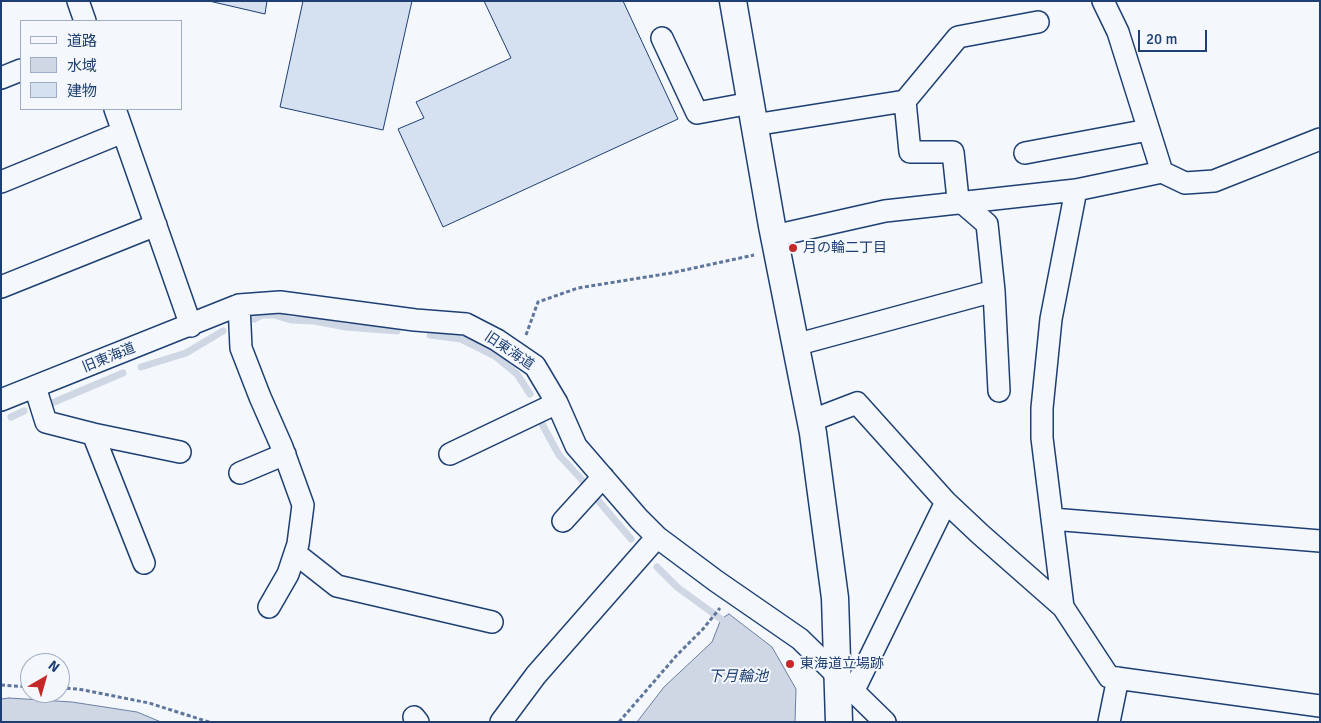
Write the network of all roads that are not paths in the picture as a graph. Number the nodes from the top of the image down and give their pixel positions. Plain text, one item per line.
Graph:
1 (78, 1) edge
2 (733, 1) edge
3 (1106, 2) edge
4 (85, 20) edge
5 (1038, 22) dead end
6 (662, 38) dead end
7 (20, 70) edge
8 (1, 78) edge
9 (905, 101) junction
10 (115, 110) edge
11 (753, 114) junction
12 (1148, 130) junction
13 (123, 132) junction
14 (1320, 140) edge
15 (1024, 153) dead end
16 (1162, 172) junction
17 (1, 182) edge
18 (1076, 190) junction
19 (962, 202) junction
20 (156, 224) junction
21 (775, 243) junction
22 (1, 287) edge
23 (994, 291) junction
24 (239, 305) junction
25 (191, 326) junction
26 (796, 345) junction
27 (35, 387) junction
28 (999, 391) dead end
29 (1, 400) edge
30 (557, 403) junction
31 (810, 421) junction
32 (93, 434) junction
33 (180, 452) dead end
34 (285, 454) junction
35 (450, 454) dead end
36 (240, 474) dead end
37 (603, 477) junction
38 (946, 502) junction
39 (1052, 519) junction
40 (563, 521) dead end
41 (657, 537) junction
42 (1320, 540) edge
43 (295, 553) junction
44 (144, 562) dead end
45 (269, 607) dead end
46 (1063, 607) junction
47 (492, 622) dead end
48 (1118, 678) junction
49 (846, 685) junction
50 (1320, 706) edge
51 (501, 722) edge
52 (839, 722) edge
53 (885, 722) edge
54 (1109, 722) edge

1 - 4 street
2 - 11 street
3 - 12 street
5 - 9 street
6 - 11 street
7 - 8 street
9 - 11 street
9 - 19 street
10 - 13 street
11 - 21 street
12 - 15 street
12 - 16 street
13 - 17 street
13 - 20 street
14 - 16 street
16 - 18 street
18 - 19 street
18 - 39 street
19 - 21 street
19 - 23 street
20 - 22 street
20 - 25 street
21 - 26 street
23 - 26 street
23 - 28 street
24 - 25 street, 旧東海道
24 - 30 street, 旧東海道
24 - 34 street
25 - 27 street, 旧東海道
26 - 31 street
27 - 29 street, 旧東海道
27 - 32 street
30 - 35 street
30 - 37 street, 旧東海道
31 - 38 street
31 - 49 street
32 - 33 street
32 - 44 street
34 - 36 street
34 - 43 street
37 - 40 street
37 - 41 street, 旧東海道
38 - 46 street
38 - 49 street
39 - 42 street
39 - 46 street
41 - 49 street, 旧東海道
41 - 51 street
43 - 45 street
43 - 47 street
46 - 48 street
48 - 50 street
48 - 54 street
49 - 52 street
49 - 53 street, 旧東海道

